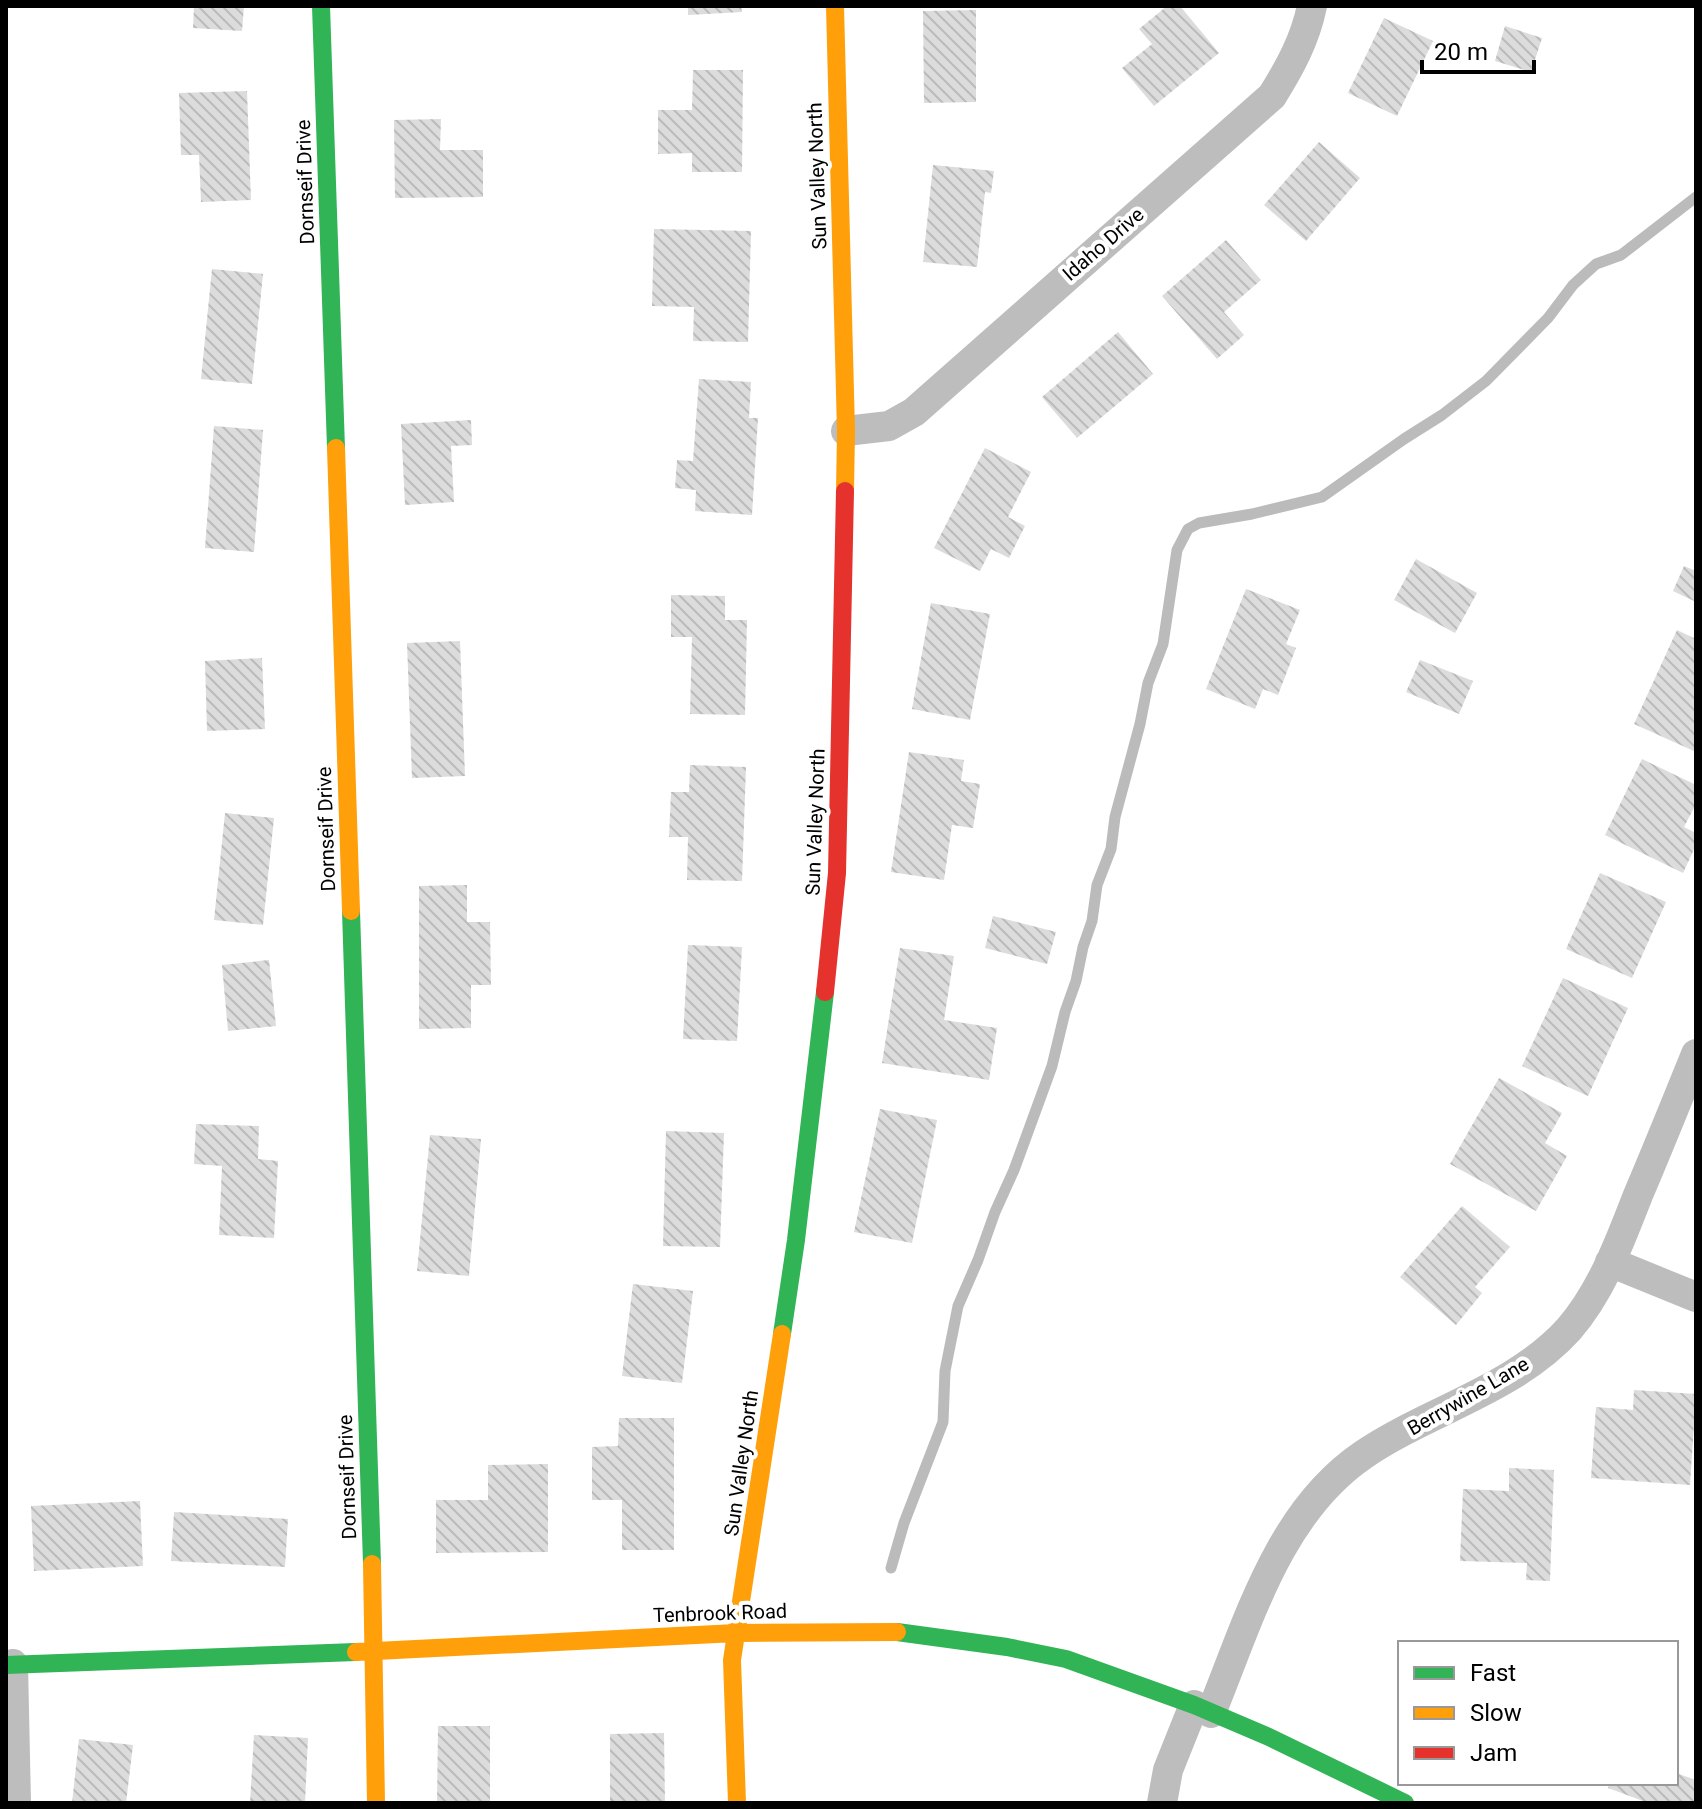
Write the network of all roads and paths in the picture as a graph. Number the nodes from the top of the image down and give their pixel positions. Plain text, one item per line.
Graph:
1 (321, 6) edge
2 (835, 6) edge
3 (1312, 6) edge
4 (846, 431) junction
5 (1696, 1054) edge
6 (1610, 1262) junction
7 (1696, 1297) edge
8 (736, 1633) junction
9 (375, 1651) junction
10 (10, 1664) edge
11 (1203, 1709) junction
12 (16, 1803) edge
13 (376, 1803) edge
14 (737, 1803) edge
15 (1162, 1803) edge
16 (1405, 1803) edge

1 - 9 street, Dornseif Drive
2 - 4 street, Sun Valley North
3 - 4 street, Idaho Drive
4 - 8 street, Sun Valley North
5 - 6 street, Berrywine Lane
6 - 7 street
6 - 11 street, Berrywine Lane
8 - 9 street, Tenbrook Road
8 - 11 street, Tenbrook Road
8 - 14 street, Sun Valley North
9 - 10 street, Tenbrook Road
9 - 13 street, Dornseif Drive
10 - 12 street
11 - 15 street, Berrywine Lane
11 - 16 street, Tenbrook Road

